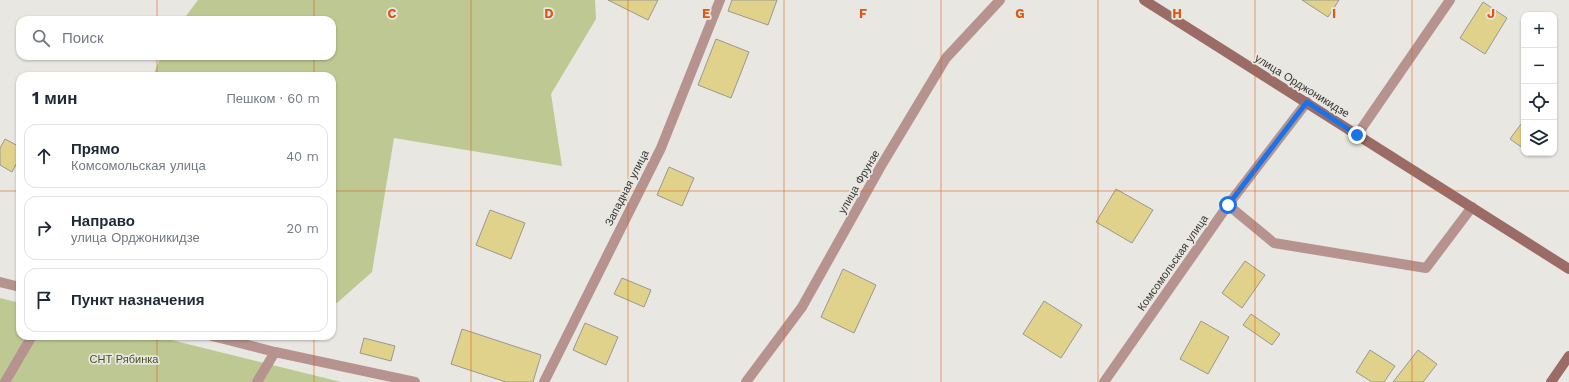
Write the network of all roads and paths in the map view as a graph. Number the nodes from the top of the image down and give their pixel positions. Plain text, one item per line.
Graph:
1 (720, 0) edge
2 (1000, 0) edge
3 (1144, 0) edge
4 (1450, 0) edge
5 (1307, 102) junction
6 (1357, 135) junction
7 (1228, 205) junction
8 (1472, 207) junction
9 (1569, 268) edge
10 (0, 282) edge
11 (16, 286) edge
12 (30, 340) edge
13 (228, 340) edge
14 (275, 352) junction
15 (1569, 356) edge
16 (5, 382) edge
17 (257, 382) edge
18 (416, 382) edge
19 (544, 382) edge
20 (746, 382) edge
21 (1104, 382) edge
22 (1551, 382) edge

1 - 19 street, Западная улица
2 - 20 street, улица Фрунзе
3 - 5 main road, улица Орджоникидзе
4 - 6 street
5 - 6 main road, улица Орджоникидзе
5 - 7 street, Комсомольская улица
6 - 8 main road, улица Орджоникидзе
7 - 8 street
7 - 21 street, Комсомольская улица
8 - 9 main road, улица Орджоникидзе
10 - 11 street
12 - 16 street
13 - 14 street
14 - 17 street
14 - 18 street
15 - 22 main road

